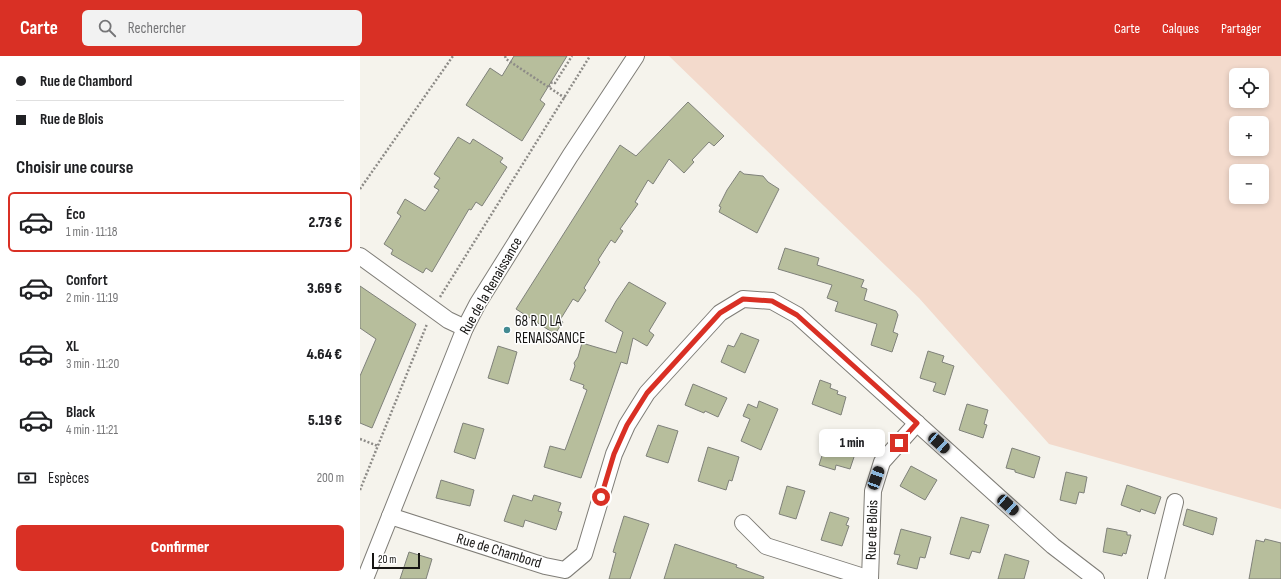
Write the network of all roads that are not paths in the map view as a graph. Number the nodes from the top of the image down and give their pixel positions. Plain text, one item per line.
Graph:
1 (636, 56) edge
2 (360, 256) edge
3 (465, 328) junction
4 (917, 423) junction
5 (1175, 502) dead end
6 (390, 516) junction
7 (743, 523) dead end
8 (543, 572) edge
9 (365, 579) edge
10 (870, 579) edge
11 (1096, 579) edge
12 (1156, 579) edge

1 - 3 street, Rue de la Renaissance
2 - 3 street
3 - 6 street, Rue de la Renaissance
4 - 8 street, Rue de Chambord
4 - 10 street, Rue de Blois
4 - 11 street, Rue de Chambord
5 - 12 street
6 - 8 street, Rue de Chambord
6 - 9 street, Rue de la Renaissance
7 - 10 street

